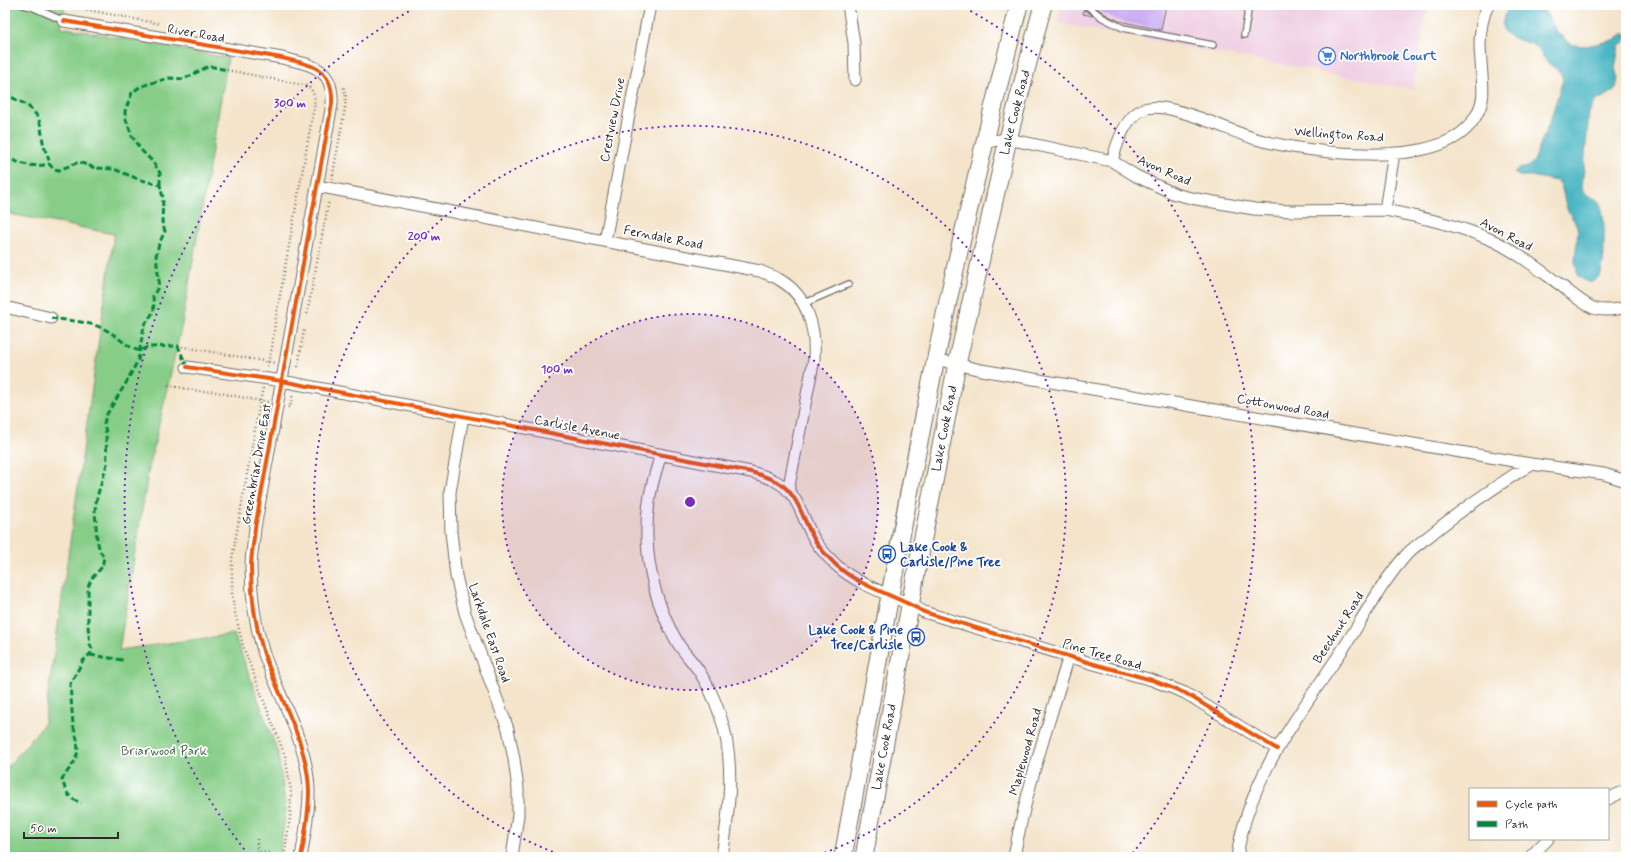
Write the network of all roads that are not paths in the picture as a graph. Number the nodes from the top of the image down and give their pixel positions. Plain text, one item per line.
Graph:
1 (24, 5) edge
2 (650, 5) edge
3 (848, 5) edge
4 (1019, 5) edge
5 (1043, 5) edge
6 (1086, 5) edge
7 (1249, 5) edge
8 (1488, 5) edge
9 (32, 6) edge
10 (64, 21) joint
11 (1244, 35) dead end
12 (1213, 45) dead end
13 (324, 72) joint
14 (855, 80) dead end
15 (1008, 139) junction
16 (984, 142) junction
17 (1394, 153) junction
18 (1112, 161) junction
19 (317, 186) junction
20 (1385, 210) junction
21 (605, 241) junction
22 (849, 284) dead end
23 (803, 304) junction
24 (5, 307) edge
25 (1626, 307) edge
26 (51, 318) dead end
27 (936, 359) junction
28 (958, 364) junction
29 (187, 367) dead end
30 (282, 381) junction
31 (463, 416) junction
32 (661, 454) junction
33 (1531, 464) junction
34 (1626, 481) edge
35 (788, 491) junction
36 (891, 595) junction
37 (911, 604) junction
38 (1069, 656) junction
39 (1277, 749) junction
40 (1626, 790) edge
41 (1609, 798) edge
42 (1547, 840) edge
43 (300, 857) edge
44 (512, 857) edge
45 (722, 857) edge
46 (843, 857) edge
47 (864, 857) edge
48 (1014, 857) edge
49 (1237, 857) edge
50 (1530, 857) edge

1 - 9 lane
2 - 21 street, Crestview Drive
3 - 14 street
4 - 16 main road, Lake Cook Road
5 - 15 main road, Lake Cook Road
6 - 12 lane
7 - 11 lane
8 - 17 street, Wellington Road
9 - 10 lane
10 - 13 street, River Road
13 - 19 street, Greenbriar Drive East
15 - 16 street, Avon Road
15 - 18 street, Avon Road
15 - 28 main road, Lake Cook Road
16 - 27 main road, Lake Cook Road
17 - 18 street, Wellington Road
17 - 20 street
18 - 20 street, Avon Road
19 - 21 street, Ferndale Road
19 - 30 street, Greenbriar Drive East
20 - 25 street, Avon Road
21 - 23 street, Ferndale Road
22 - 23 lane
23 - 35 street, Ferndale Road
24 - 26 street
27 - 28 street, Cottonwood Road
27 - 36 main road, Lake Cook Road
28 - 33 street, Cottonwood Road
28 - 37 main road, Lake Cook Road
29 - 30 street, Carlisle Avenue
30 - 31 street, Carlisle Avenue
30 - 43 street, Greenbriar Drive East
31 - 32 street, Carlisle Avenue
31 - 44 street, Larkdale East Road
32 - 35 street, Carlisle Avenue
32 - 45 street
33 - 34 street, Cottonwood Road
33 - 39 street, Beechnut Road
35 - 36 street, Carlisle Avenue
36 - 37 street, Carlisle Avenue
36 - 46 main road, Lake Cook Road
37 - 38 street, Pine Tree Road
37 - 47 main road, Lake Cook Road
38 - 39 street, Pine Tree Road
38 - 48 street, Maplewood Road
39 - 49 street, Beechnut Road
40 - 41 street
42 - 50 street

